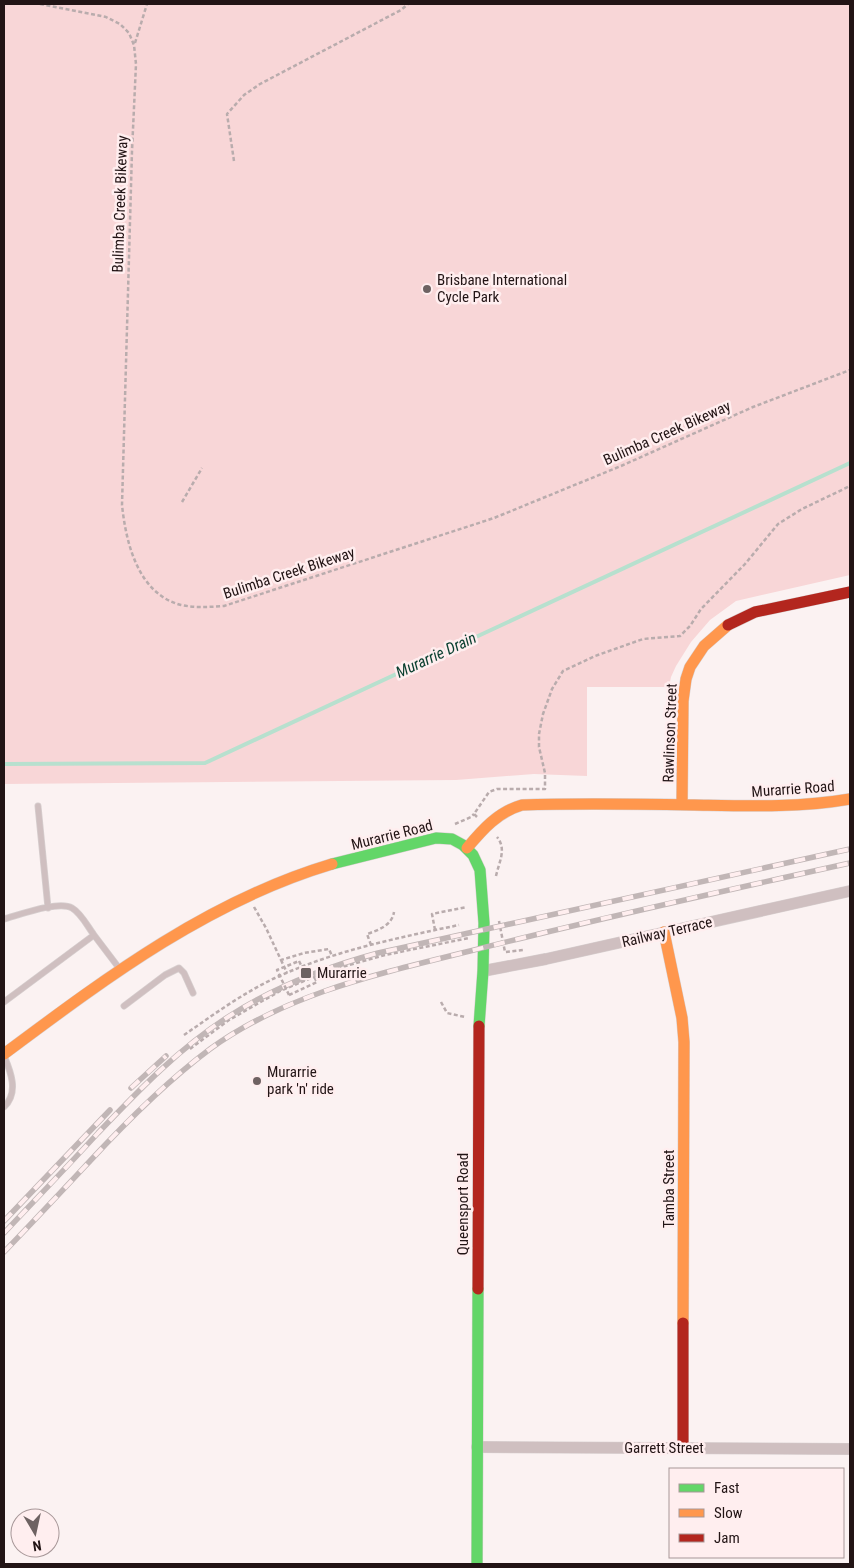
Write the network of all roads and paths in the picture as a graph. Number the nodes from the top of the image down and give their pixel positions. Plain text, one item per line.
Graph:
1 (40, 4) edge
2 (147, 4) edge
3 (408, 4) edge
4 (134, 45) junction
5 (234, 161) dead end
6 (850, 370) edge
7 (202, 468) dead end
8 (850, 486) edge
9 (182, 502) dead end
10 (850, 592) edge
11 (850, 799) edge
12 (682, 805) junction
13 (38, 806) dead end
14 (477, 817) dead end
15 (495, 834) dead end
16 (467, 848) junction
17 (496, 877) dead end
18 (850, 891) edge
19 (467, 907) dead end
20 (48, 908) junction
21 (256, 911) dead end
22 (394, 912) dead end
23 (498, 914) dead end
24 (4, 919) edge
25 (459, 925) dead end
26 (435, 930) junction
27 (664, 932) junction
28 (94, 935) junction
29 (470, 937) dead end
30 (371, 945) junction
31 (525, 950) dead end
32 (332, 956) junction
33 (281, 960) junction
34 (302, 967) junction
35 (120, 970) junction
36 (483, 971) junction
37 (287, 973) junction
38 (314, 977) junction
39 (192, 992) dead end
40 (4, 1002) edge
41 (441, 1002) dead end
42 (124, 1006) dead end
43 (466, 1017) dead end
44 (184, 1035) dead end
45 (190, 1048) dead end
46 (4, 1055) edge
47 (4, 1107) edge
48 (477, 1447) junction
49 (683, 1448) junction
50 (850, 1450) edge
51 (477, 1564) edge

1 - 4 path, Bulimba Creek Bikeway
2 - 4 path
3 - 5 path
4 - 6 path, Bulimba Creek Bikeway
7 - 9 path
8 - 14 path
10 - 12 street, Rawlinson Street
11 - 12 street, Murarrie Road
12 - 16 street, Murarrie Road
13 - 20 lane
15 - 17 path
16 - 35 street, Murarrie Road
16 - 36 street, Queensport Road
18 - 27 street, Railway Terrace
19 - 26 path
20 - 24 lane
20 - 28 lane
21 - 33 path
22 - 30 path
23 - 31 path
25 - 26 path
26 - 30 path
27 - 36 street, Railway Terrace
27 - 49 street, Tamba Street
28 - 35 lane
28 - 40 lane
29 - 38 path
30 - 32 path
32 - 33 path
32 - 34 path
33 - 37 path
34 - 37 path
34 - 38 path, bridge
35 - 46 street, Murarrie Road
36 - 48 street, Queensport Road
37 - 44 path
38 - 45 path
39 - 42 lane
41 - 43 path
46 - 47 lane
48 - 49 street, Garrett Street
48 - 51 street, Queensport Road
49 - 50 street, Garrett Street

